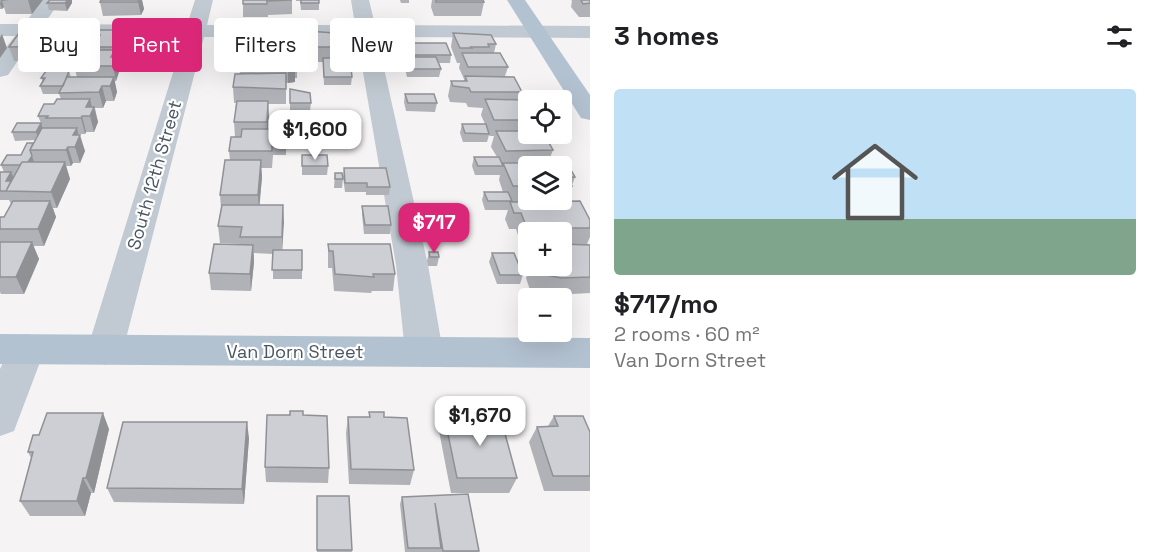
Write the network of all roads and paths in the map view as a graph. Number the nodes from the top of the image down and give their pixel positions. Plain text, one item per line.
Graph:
1 (52, 0) edge
2 (204, 0) edge
3 (360, 0) edge
4 (516, 0) edge
5 (39, 18) edge
6 (199, 18) edge
7 (363, 18) edge
8 (0, 30) edge
9 (18, 30) edge
10 (202, 30) edge
11 (330, 31) edge
12 (415, 31) edge
13 (536, 31) junction
14 (590, 32) edge
15 (18, 46) edge
16 (0, 70) edge
17 (183, 72) edge
18 (374, 72) edge
19 (590, 113) edge
20 (13, 349) edge
21 (105, 350) junction
22 (424, 352) junction
23 (590, 353) edge
24 (0, 418) edge

1 - 5 street
2 - 6 street, South 12th Street
3 - 7 street
4 - 13 main road
8 - 9 street
10 - 11 street
12 - 13 street
13 - 14 street
13 - 19 main road
15 - 16 street
17 - 21 street, South 12th Street
18 - 22 street
20 - 21 main road, Van Dorn Street
20 - 24 street
21 - 22 main road, Van Dorn Street
22 - 23 main road, Van Dorn Street

